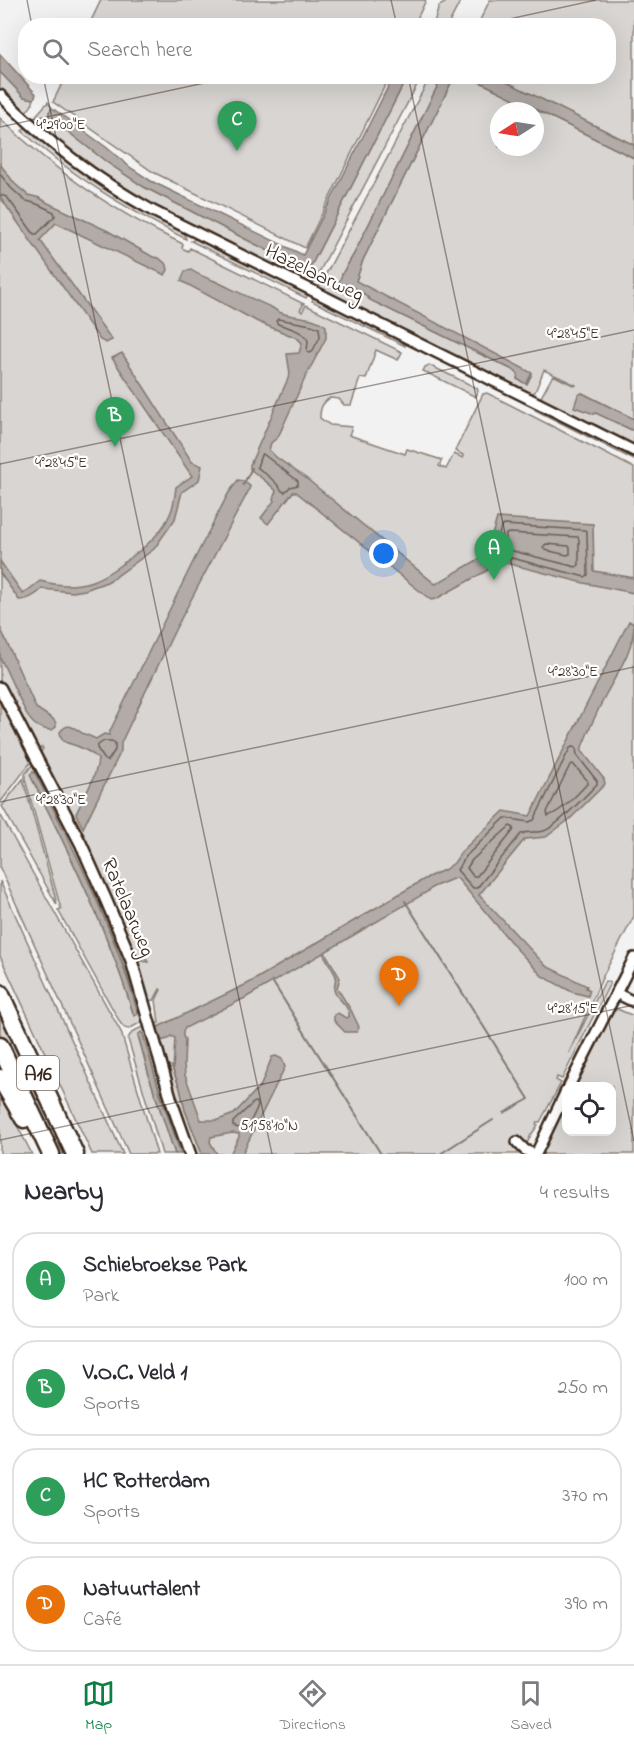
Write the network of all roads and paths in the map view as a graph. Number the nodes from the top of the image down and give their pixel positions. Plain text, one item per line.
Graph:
1 (0, 95) edge
2 (634, 451) edge
3 (0, 687) edge
4 (634, 958) edge
5 (0, 993) edge
6 (616, 993) junction
7 (634, 1002) edge
8 (0, 1046) edge
9 (0, 1078) edge
10 (571, 1082) edge
11 (562, 1101) edge
12 (518, 1142) dead end
13 (49, 1154) edge
14 (75, 1154) edge
15 (190, 1154) edge
16 (535, 1154) edge

1 - 2 street, Hazelaarweg
3 - 15 street, Ratelaarweg
4 - 6 street
5 - 14 highway, A16
6 - 7 street
6 - 10 street
8 - 13 highway, A16
9 - 13 highway, A16
11 - 16 street
12 - 16 street

